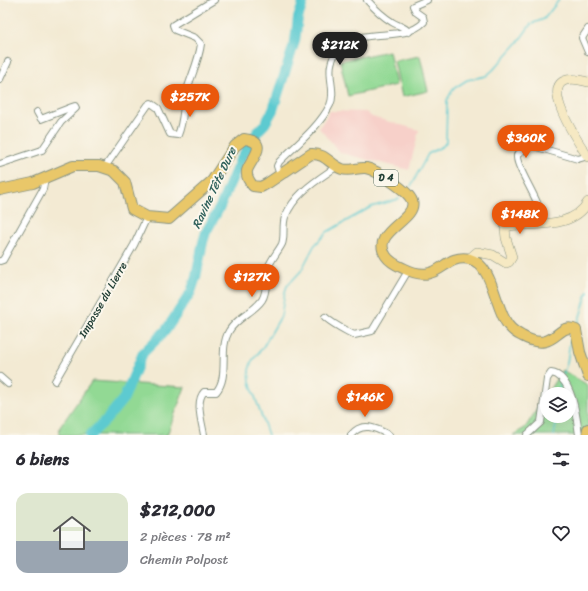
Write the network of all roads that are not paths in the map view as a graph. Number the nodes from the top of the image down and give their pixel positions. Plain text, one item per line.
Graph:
1 (214, 0) edge
2 (367, 0) edge
3 (427, 0) edge
4 (588, 29) edge
5 (409, 32) junction
6 (588, 52) edge
7 (8, 62) dead end
8 (0, 79) edge
9 (588, 82) edge
10 (37, 112) dead end
11 (588, 157) edge
12 (0, 164) edge
13 (105, 167) junction
14 (336, 167) junction
15 (280, 175) junction
16 (45, 178) junction
17 (0, 190) edge
18 (588, 202) edge
19 (147, 216) junction
20 (543, 224) junction
21 (469, 259) junction
22 (0, 261) edge
23 (408, 271) junction
24 (325, 317) dead end
25 (588, 376) edge
26 (0, 377) edge
27 (55, 381) dead end
28 (8, 384) dead end
29 (588, 429) edge
30 (204, 435) edge
31 (351, 435) edge
32 (389, 435) edge
33 (527, 435) edge
34 (579, 435) edge
35 (587, 435) edge

1 - 13 street
2 - 5 street
3 - 5 street
4 - 6 street
5 - 15 street
7 - 8 street
9 - 11 main road
10 - 12 street
11 - 20 street
13 - 16 main road
13 - 19 main road
14 - 15 main road
14 - 23 main road, D 4
14 - 30 street
15 - 19 main road
16 - 17 main road
16 - 22 street
18 - 20 main road
19 - 27 street, Impasse du Lierre
20 - 21 main road
21 - 23 main road, D 4
21 - 25 main road
23 - 24 street
26 - 28 street
29 - 35 main road
31 - 32 street
33 - 34 street

